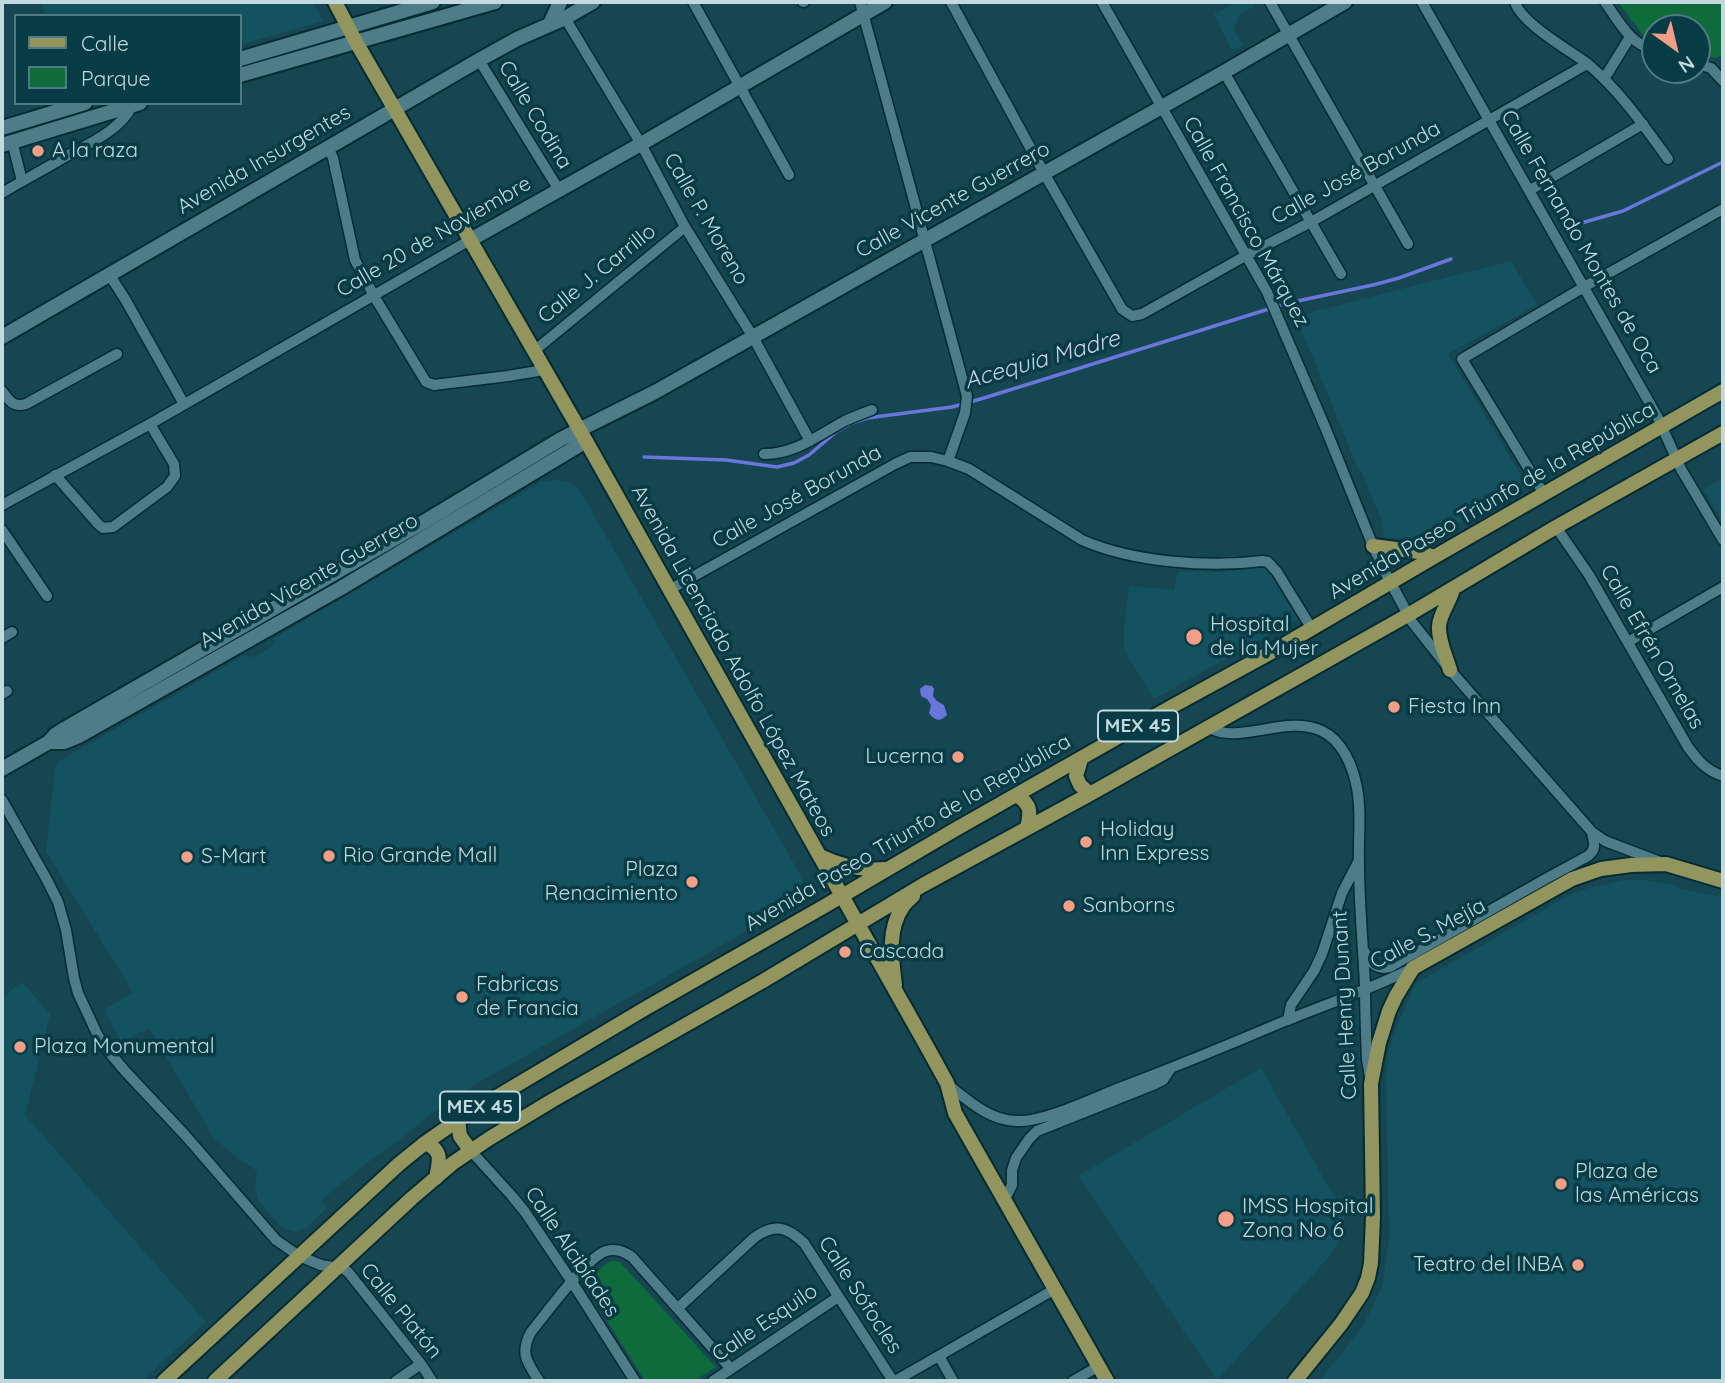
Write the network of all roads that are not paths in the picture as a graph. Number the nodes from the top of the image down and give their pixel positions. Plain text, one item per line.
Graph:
1 (335, 2) edge
2 (433, 2) edge
3 (495, 2) edge
4 (560, 2) edge
5 (593, 2) edge
6 (693, 2) edge
7 (885, 2) edge
8 (951, 2) edge
9 (1102, 2) edge
10 (1270, 2) edge
11 (1345, 2) edge
12 (1422, 2) edge
13 (1515, 2) edge
14 (1605, 2) edge
15 (862, 8) edge
16 (565, 18) junction
17 (550, 24) junction
18 (349, 27) junction
19 (1289, 34) junction
20 (1630, 37) junction
21 (356, 42) junction
22 (1641, 46) edge
23 (242, 58) edge
24 (479, 60) junction
25 (1723, 62) edge
26 (1587, 64) junction
27 (1711, 68) joint
28 (1224, 72) junction
29 (242, 74) edge
30 (1604, 79) junction
31 (1723, 81) edge
32 (741, 87) junction
33 (78, 105) edge
34 (133, 105) edge
35 (135, 105) edge
36 (1161, 107) junction
37 (394, 108) junction
38 (1490, 120) junction
39 (1643, 124) junction
40 (2, 128) edge
41 (7, 143) edge
42 (641, 144) junction
43 (327, 146) junction
44 (1668, 159) dead end
45 (1044, 173) junction
46 (789, 176) dead end
47 (22, 181) junction
48 (1375, 186) junction
49 (559, 190) junction
50 (1530, 190) junction
51 (2, 193) edge
52 (1723, 209) edge
53 (1311, 222) junction
54 (685, 227) junction
55 (470, 240) junction
56 (924, 240) junction
57 (1408, 244) dead end
58 (1247, 255) junction
59 (109, 274) junction
60 (1341, 274) dead end
61 (1584, 286) junction
62 (374, 296) junction
63 (2, 337) edge
64 (753, 337) junction
65 (534, 351) junction
66 (117, 355) dead end
67 (544, 370) junction
68 (2, 391) edge
69 (1723, 391) edge
70 (184, 404) junction
71 (872, 410) dead end
72 (150, 424) junction
73 (1662, 427) junction
74 (1723, 433) edge
75 (582, 436) junction
76 (810, 441) junction
77 (764, 454) dead end
78 (1676, 459) junction
79 (948, 461) junction
80 (55, 475) junction
81 (1544, 494) junction
82 (2, 505) edge
83 (1556, 527) junction
84 (2, 530) edge
85 (1723, 540) edge
86 (1373, 546) junction
87 (1434, 557) junction
88 (1391, 583) junction
89 (1723, 587) edge
90 (1453, 589) junction
91 (669, 590) junction
92 (47, 596) dead end
93 (1408, 615) junction
94 (1312, 629) junction
95 (1628, 642) junction
96 (1450, 670) junction
97 (1208, 727) junction
98 (1081, 759) junction
99 (2, 769) edge
100 (1723, 776) edge
101 (1090, 794) junction
102 (1017, 795) junction
103 (2, 800) edge
104 (1027, 828) junction
105 (1592, 832) junction
106 (820, 856) junction
107 (1359, 862) junction
108 (1666, 864) junction
109 (886, 869) junction
110 (1723, 881) edge
111 (923, 886) junction
112 (842, 896) junction
113 (858, 924) junction
114 (1362, 947) junction
115 (1413, 968) junction
116 (1365, 991) junction
117 (897, 993) junction
118 (1288, 1020) junction
119 (1171, 1069) junction
120 (947, 1083) junction
121 (1371, 1084) junction
122 (458, 1120) junction
123 (425, 1143) junction
124 (471, 1151) junction
125 (436, 1178) junction
126 (1004, 1201) junction
127 (299, 1256) junction
128 (337, 1268) junction
129 (572, 1282) junction
130 (1055, 1289) junction
131 (838, 1297) junction
132 (678, 1308) junction
133 (939, 1356) junction
134 (421, 1364) junction
135 (1099, 1366) junction
136 (731, 1369) junction
137 (168, 1380) edge
138 (215, 1381) edge
139 (396, 1381) edge
140 (432, 1381) edge
141 (539, 1381) edge
142 (635, 1381) edge
143 (713, 1381) edge
144 (894, 1381) edge
145 (953, 1381) edge
146 (1073, 1381) edge
147 (1107, 1381) edge
148 (1295, 1381) edge

1 - 18 main road, Avenida Licenciado Adolfo López Mateos
2 - 18 main road
3 - 21 main road
4 - 17 main road
5 - 16 main road, Avenida Insurgentes
6 - 32 street
7 - 15 main road, Calle 20 de Noviembre
8 - 45 street
9 - 36 street, Calle Francisco Márquez
10 - 19 street
11 - 19 main road, Calle Vicente Guerrero
12 - 38 street, Calle Fernando Montes de Oca
13 - 26 street
14 - 20 street
15 - 32 main road, Calle 20 de Noviembre
15 - 56 street
16 - 17 main road, Avenida Insurgentes
16 - 42 street, Calle P. Moreno
17 - 24 main road, Avenida Insurgentes
18 - 21 main road, Avenida Licenciado Adolfo López Mateos
18 - 23 main road
19 - 28 main road, Calle Vicente Guerrero
19 - 48 street
20 - 22 street
20 - 30 street
21 - 29 main road
21 - 37 main road, Avenida Licenciado Adolfo López Mateos
24 - 37 main road, Avenida Insurgentes
24 - 49 street, Calle Codina
25 - 27 street
26 - 30 street
26 - 38 street, Calle José Borunda
27 - 31 street
28 - 36 main road, Calle Vicente Guerrero
28 - 53 street
30 - 39 street
32 - 42 main road, Calle 20 de Noviembre
32 - 46 street
33 - 40 main road
34 - 41 main road
35 - 47 street
36 - 45 main road, Calle Vicente Guerrero
36 - 58 street, Calle Francisco Márquez
37 - 43 main road, Avenida Insurgentes
37 - 55 main road, Avenida Licenciado Adolfo López Mateos
38 - 48 street, Calle José Borunda
38 - 50 street, Calle Fernando Montes de Oca
39 - 44 street
39 - 50 street
41 - 47 street
42 - 49 main road, Calle 20 de Noviembre
42 - 54 street, Calle P. Moreno
43 - 59 main road, Avenida Insurgentes
43 - 62 street
45 - 56 main road, Calle Vicente Guerrero
45 - 58 street, Calle José Borunda
47 - 51 street
48 - 53 street, Calle José Borunda
48 - 57 street
49 - 55 main road, Calle 20 de Noviembre
50 - 61 street, Calle Fernando Montes de Oca
52 - 61 street
53 - 58 street, Calle José Borunda
53 - 60 street
54 - 64 street, Calle P. Moreno
54 - 65 street, Calle J. Carrillo
55 - 62 street, Calle 20 de Noviembre
55 - 65 main road, Avenida Licenciado Adolfo López Mateos
56 - 64 main road, Calle Vicente Guerrero
56 - 79 street
58 - 86 street, Calle Francisco Márquez
59 - 63 main road, Avenida Insurgentes
59 - 70 street
61 - 73 street, Calle Fernando Montes de Oca
61 - 81 street
62 - 67 street
62 - 70 street, Calle 20 de Noviembre
64 - 75 main road, Calle Vicente Guerrero
64 - 76 street, Calle P. Moreno
65 - 67 main road, Avenida Licenciado Adolfo López Mateos
66 - 68 street
67 - 75 main road, Avenida Licenciado Adolfo López Mateos
69 - 73 main road, Avenida Paseo Triunfo de la República / MEX 45
70 - 72 street, Calle 20 de Noviembre
71 - 76 street
72 - 80 street, Calle 20 de Noviembre
72 - 80 street
73 - 78 street, Calle Fernando Montes de Oca
73 - 81 main road, Avenida Paseo Triunfo de la República / MEX 45
74 - 78 main road, MEX 45
75 - 91 main road, Avenida Licenciado Adolfo López Mateos
75 - 99 main road, Avenida Vicente Guerrero
76 - 77 street
78 - 83 main road, MEX 45
78 - 85 street, Calle Fernando Montes de Oca
79 - 91 street, Calle José Borunda
79 - 94 street, Calle José Borunda
80 - 82 street, Calle 20 de Noviembre
81 - 87 main road, Avenida Paseo Triunfo de la República / MEX 45
83 - 90 main road, MEX 45
83 - 95 street, Calle Efrén Ornelas
84 - 92 street
86 - 87 main road
86 - 88 street, Calle Francisco Márquez
87 - 88 main road, Avenida Paseo Triunfo de la República / MEX 45
88 - 93 street, Calle Francisco Márquez
88 - 94 main road, Avenida Paseo Triunfo de la República / MEX 45
89 - 95 street
90 - 93 main road, MEX 45
90 - 96 main road
91 - 106 main road, Avenida Licenciado Adolfo López Mateos
93 - 96 street, Calle Francisco Márquez
93 - 97 main road, MEX 45
94 - 98 main road, Avenida Paseo Triunfo de la República / MEX 45
95 - 100 street, Calle Efrén Ornelas
96 - 105 street, Calle Francisco Márquez
97 - 101 main road, MEX 45
97 - 107 street, Calle Henry Dunant
98 - 101 main road
98 - 102 main road, Avenida Paseo Triunfo de la República / MEX 45
101 - 104 main road, MEX 45
102 - 104 main road
102 - 109 main road, Avenida Paseo Triunfo de la República / MEX 45
103 - 127 street
104 - 111 main road, MEX 45
105 - 108 street
105 - 114 street
106 - 109 main road
106 - 112 main road, Avenida Licenciado Adolfo López Mateos
107 - 114 street, Calle Henry Dunant
107 - 118 street
108 - 110 main road, Calle S. Mejía
108 - 115 main road, Calle S. Mejía
109 - 112 main road, Avenida Paseo Triunfo de la República / MEX 45
111 - 113 main road, MEX 45
111 - 117 main road
112 - 113 main road, Avenida Licenciado Adolfo López Mateos
112 - 122 main road, Avenida Paseo Triunfo de la República / MEX 45
113 - 117 main road, Avenida Licenciado Adolfo López Mateos
113 - 124 main road, MEX 45
114 - 116 street, Calle Henry Dunant
115 - 116 street, Calle S. Mejía
115 - 121 main road
116 - 118 street, Calle S. Mejía
116 - 121 street, Calle Henry Dunant
117 - 120 main road, Avenida Licenciado Adolfo López Mateos
118 - 119 street, Calle S. Mejía
119 - 120 street, Calle S. Mejía
119 - 126 street, Calle S. Mejía
120 - 126 main road, Avenida Licenciado Adolfo López Mateos
121 - 148 main road, Calle Henry Dunant
122 - 123 main road, Avenida Paseo Triunfo de la República / MEX 45
122 - 124 main road
123 - 125 main road
123 - 127 main road, Avenida Paseo Triunfo de la República / MEX 45
124 - 125 main road, MEX 45
124 - 129 street, Calle Alcibíades
125 - 128 main road, MEX 45
126 - 130 main road, Avenida Licenciado Adolfo López Mateos
127 - 128 street
127 - 137 main road, Avenida Paseo Triunfo de la República / MEX 45
128 - 134 street, Calle Platón
128 - 138 main road, MEX 45
129 - 132 street
129 - 141 street
129 - 142 street, Calle Alcibíades
130 - 133 street
130 - 135 main road, Avenida Licenciado Adolfo López Mateos
131 - 132 street, Calle Sófocles
131 - 136 street, Calle Esquilo
131 - 144 street, Calle Sófocles
132 - 136 street
133 - 144 street
133 - 145 street
134 - 139 street
134 - 140 street, Calle Platón
135 - 146 street
135 - 147 main road, Avenida Licenciado Adolfo López Mateos
136 - 143 street, Calle Esquilo

